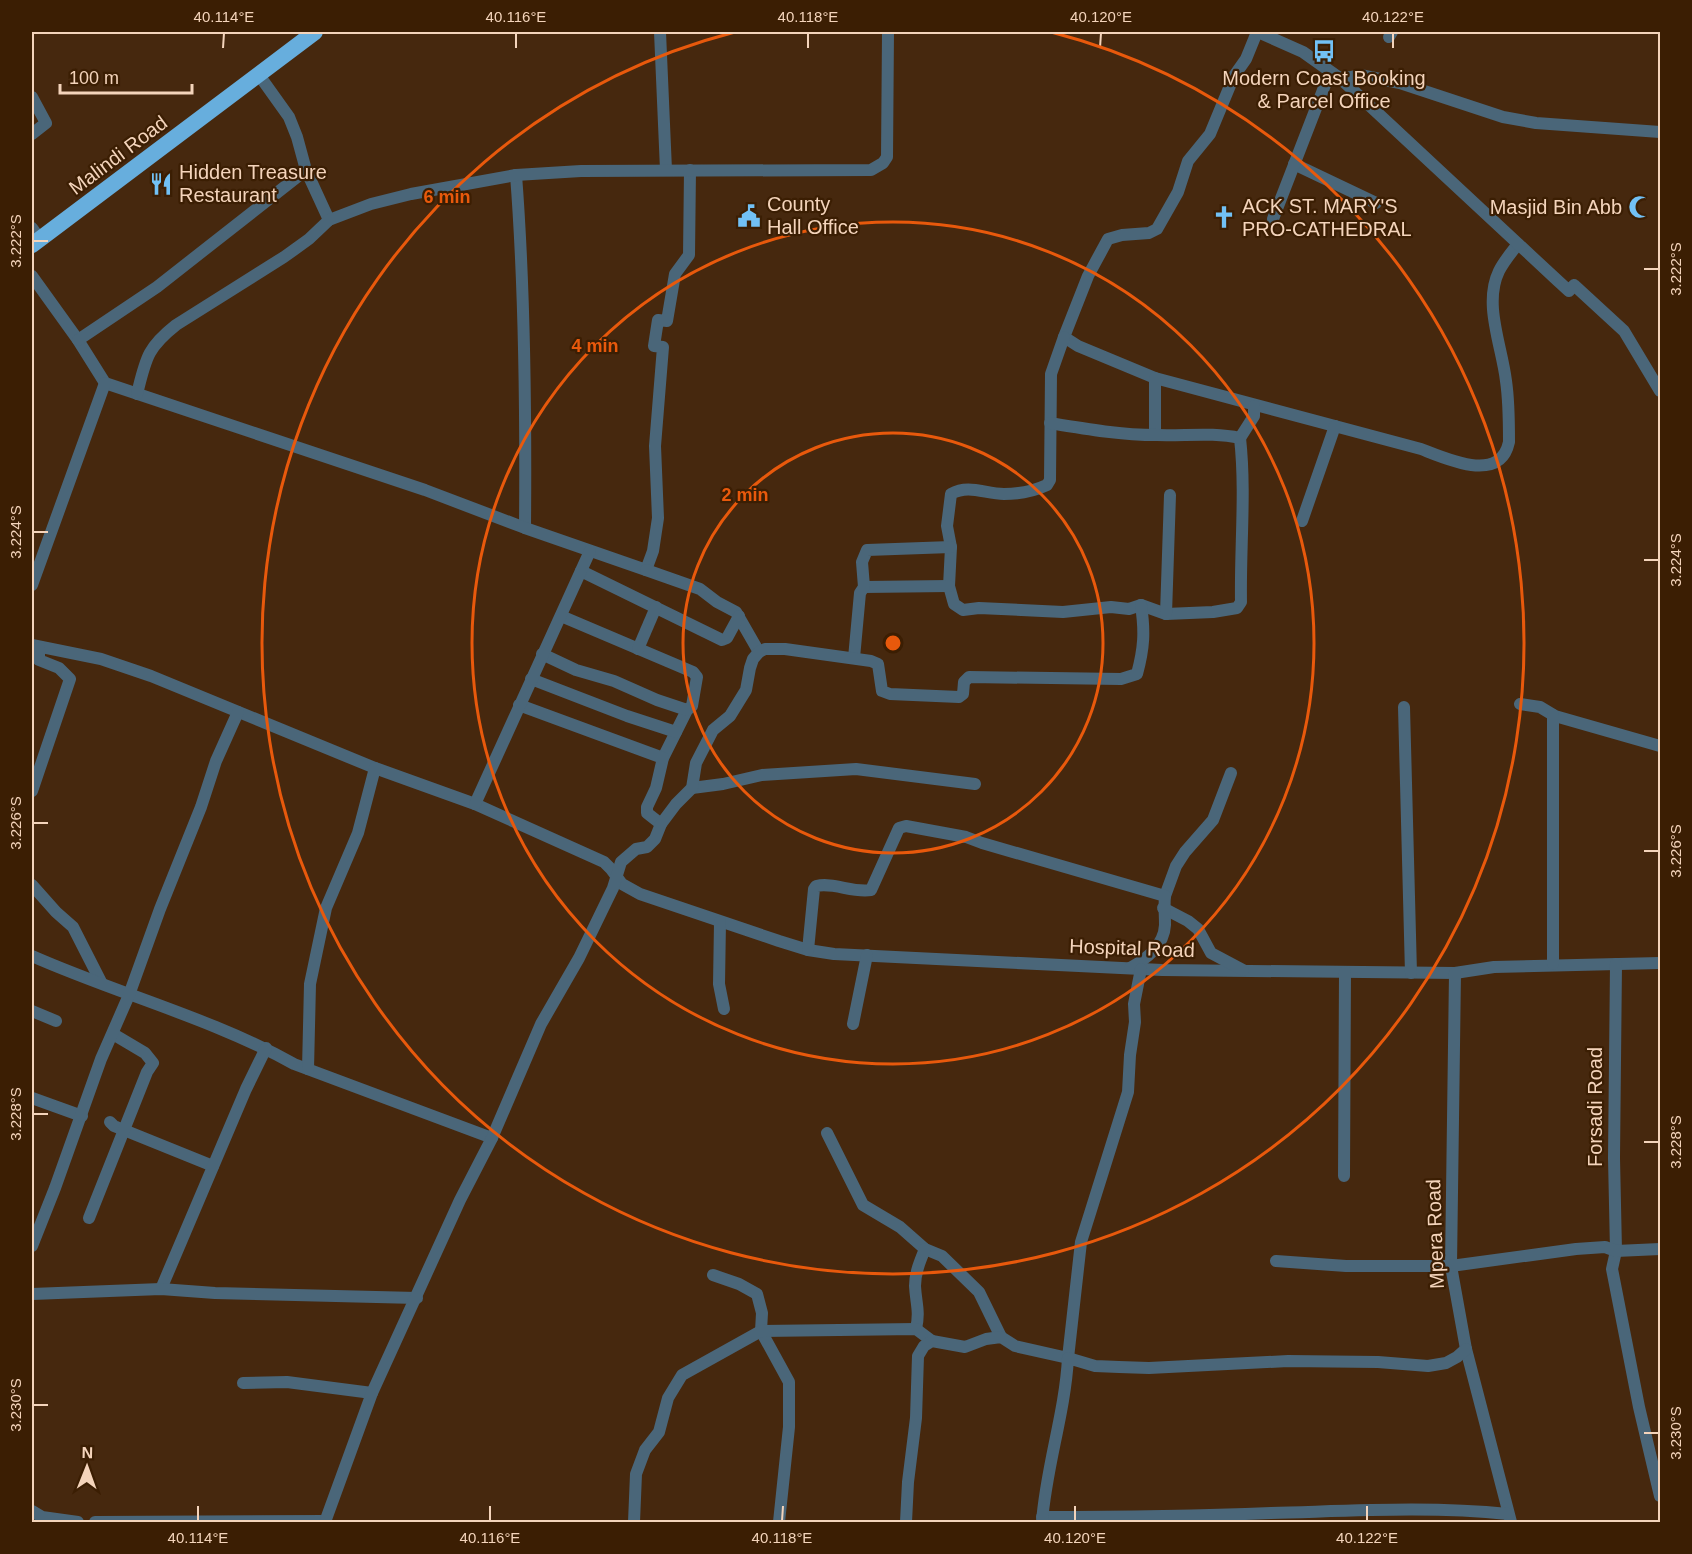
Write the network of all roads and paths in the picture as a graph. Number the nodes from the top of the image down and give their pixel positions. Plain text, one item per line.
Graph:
1 (315, 32) edge
2 (660, 32) edge
3 (888, 32) edge
4 (1257, 32) edge
5 (1330, 72) junction
6 (259, 75) junction
7 (1341, 79) junction
8 (32, 97) edge
9 (1660, 132) edge
10 (32, 134) edge
11 (1294, 164) junction
12 (306, 170) junction
13 (666, 170) junction
14 (690, 170) junction
15 (516, 175) junction
16 (1376, 203) dead end
17 (1273, 219) dead end
18 (329, 220) junction
19 (34, 237) edge
20 (1518, 244) junction
21 (32, 276) edge
22 (1064, 337) junction
23 (78, 340) junction
24 (1155, 378) junction
25 (105, 383) junction
26 (1660, 391) edge
27 (137, 394) junction
28 (1254, 406) junction
29 (1050, 423) junction
30 (1335, 426) junction
31 (1155, 435) junction
32 (1240, 438) junction
33 (1170, 495) dead end
34 (1302, 522) dead end
35 (525, 528) junction
36 (951, 547) junction
37 (590, 550) junction
38 (34, 570) edge
39 (646, 570) junction
40 (581, 571) junction
41 (32, 585) edge
42 (949, 586) junction
43 (864, 587) junction
44 (1141, 605) junction
45 (656, 607) junction
46 (1166, 614) junction
47 (561, 616) junction
48 (739, 616) junction
49 (35, 647) edge
50 (638, 649) junction
51 (759, 652) junction
52 (542, 654) junction
53 (854, 658) junction
54 (531, 679) junction
55 (1520, 704) dead end
56 (519, 705) junction
57 (1404, 706) dead end
58 (687, 710) junction
59 (238, 712) junction
60 (1553, 715) junction
61 (676, 732) junction
62 (1660, 746) edge
63 (663, 758) junction
64 (375, 768) junction
65 (1232, 773) dead end
66 (975, 784) dead end
67 (692, 788) junction
68 (32, 792) edge
69 (475, 804) junction
70 (661, 824) junction
71 (618, 878) junction
72 (32, 885) edge
73 (1164, 902) junction
74 (720, 922) junction
75 (808, 950) junction
76 (867, 955) junction
77 (32, 956) edge
78 (1660, 963) edge
79 (1553, 964) junction
80 (1616, 964) junction
81 (1135, 969) junction
82 (1245, 971) junction
83 (1345, 972) junction
84 (1411, 973) junction
85 (1455, 973) junction
86 (101, 982) junction
87 (129, 995) junction
88 (724, 1009) dead end
89 (32, 1011) edge
90 (56, 1021) dead end
91 (852, 1024) dead end
92 (113, 1034) junction
93 (266, 1048) junction
94 (308, 1069) junction
95 (32, 1098) edge
96 (82, 1116) junction
97 (110, 1122) dead end
98 (125, 1130) junction
99 (827, 1133) dead end
100 (492, 1138) junction
101 (213, 1166) junction
102 (1344, 1176) dead end
103 (89, 1218) dead end
104 (32, 1246) edge
105 (925, 1249) junction
106 (1660, 1249) edge
107 (1616, 1251) junction
108 (1276, 1261) dead end
109 (1451, 1266) junction
110 (713, 1275) dead end
111 (161, 1289) junction
112 (32, 1294) edge
113 (417, 1298) junction
114 (916, 1329) junction
115 (761, 1331) junction
116 (1001, 1337) junction
117 (932, 1341) junction
118 (1466, 1349) junction
119 (1068, 1358) junction
120 (243, 1383) dead end
121 (372, 1393) junction
122 (1660, 1496) edge
123 (32, 1511) edge
124 (1510, 1518) edge
125 (1042, 1520) edge
126 (220, 1521) edge
127 (72, 1522) edge
128 (95, 1522) edge
129 (325, 1522) edge
130 (634, 1522) edge
131 (779, 1522) edge
132 (906, 1522) edge

1 - 6 highway, Malindi Road
2 - 13 street
3 - 14 street
4 - 5 street
4 - 22 street
5 - 7 street
5 - 11 street
6 - 12 street
6 - 19 highway, Malindi Road
7 - 9 street
7 - 20 street
8 - 10 street
11 - 16 street
11 - 17 street
12 - 18 street
12 - 23 street
13 - 14 street
13 - 15 street
14 - 39 street
15 - 18 street
15 - 35 street
18 - 27 street
20 - 26 street
20 - 30 street
21 - 23 street
22 - 24 street
22 - 29 street
23 - 25 street
24 - 28 street
24 - 31 street
25 - 27 street
25 - 38 street
27 - 35 street
28 - 30 street
28 - 32 street
29 - 31 street
29 - 36 street
30 - 34 street
31 - 32 street
32 - 46 street
33 - 46 street
35 - 37 street
36 - 42 street
36 - 43 street
37 - 39 street
37 - 40 street
38 - 41 street
39 - 48 street
40 - 45 street
40 - 47 street
42 - 43 street
42 - 44 street
43 - 53 street
44 - 46 street
44 - 53 street
45 - 48 street
45 - 50 street
47 - 50 street
47 - 52 street
48 - 51 street
49 - 59 street, Hospital Road
49 - 68 street
50 - 58 street
51 - 53 street
51 - 67 street
52 - 54 street
52 - 58 street
54 - 56 street
54 - 61 street
55 - 60 street
56 - 63 street
56 - 69 street
57 - 84 street
58 - 61 street
59 - 64 street, Hospital Road
59 - 87 street
60 - 62 street
60 - 79 street
61 - 63 street
63 - 70 street
64 - 69 street, Hospital Road
64 - 94 street
65 - 73 street
66 - 67 street
67 - 70 street
69 - 71 street, Hospital Road
70 - 71 street
71 - 74 street, Hospital Road
71 - 100 street
72 - 86 street
73 - 75 street
73 - 81 street
73 - 82 street
74 - 75 street, Hospital Road
74 - 88 street
75 - 76 street, Hospital Road
76 - 81 street, Hospital Road
76 - 91 street
77 - 86 street
78 - 80 street, Hospital Road
79 - 80 street, Hospital Road
79 - 85 street, Hospital Road
80 - 107 street, Forsadi Road
81 - 82 street, Hospital Road
81 - 119 street
82 - 83 street, Hospital Road
83 - 84 street, Hospital Road
83 - 102 street
84 - 85 street, Hospital Road
85 - 109 street, Mpera Road
86 - 87 street
87 - 92 street
87 - 93 street
89 - 90 street
92 - 96 street
92 - 98 street
93 - 94 street
93 - 101 street
94 - 100 street
95 - 96 street
96 - 104 street
97 - 98 street
98 - 101 street
98 - 103 street
99 - 105 street
100 - 113 street
101 - 111 street
105 - 114 street
105 - 116 street
106 - 107 street
107 - 109 street
107 - 122 street, Forsadi Road
108 - 109 street
109 - 118 street, Mpera Road
110 - 115 street
111 - 112 street
111 - 113 street
113 - 121 street
114 - 115 street
114 - 117 street
115 - 130 street
115 - 131 street
116 - 117 street
116 - 119 street
117 - 132 street
118 - 119 street
118 - 124 street, Mpera Road
119 - 125 street
120 - 121 street
121 - 129 street
123 - 127 street
124 - 125 street
126 - 128 street
126 - 129 street

